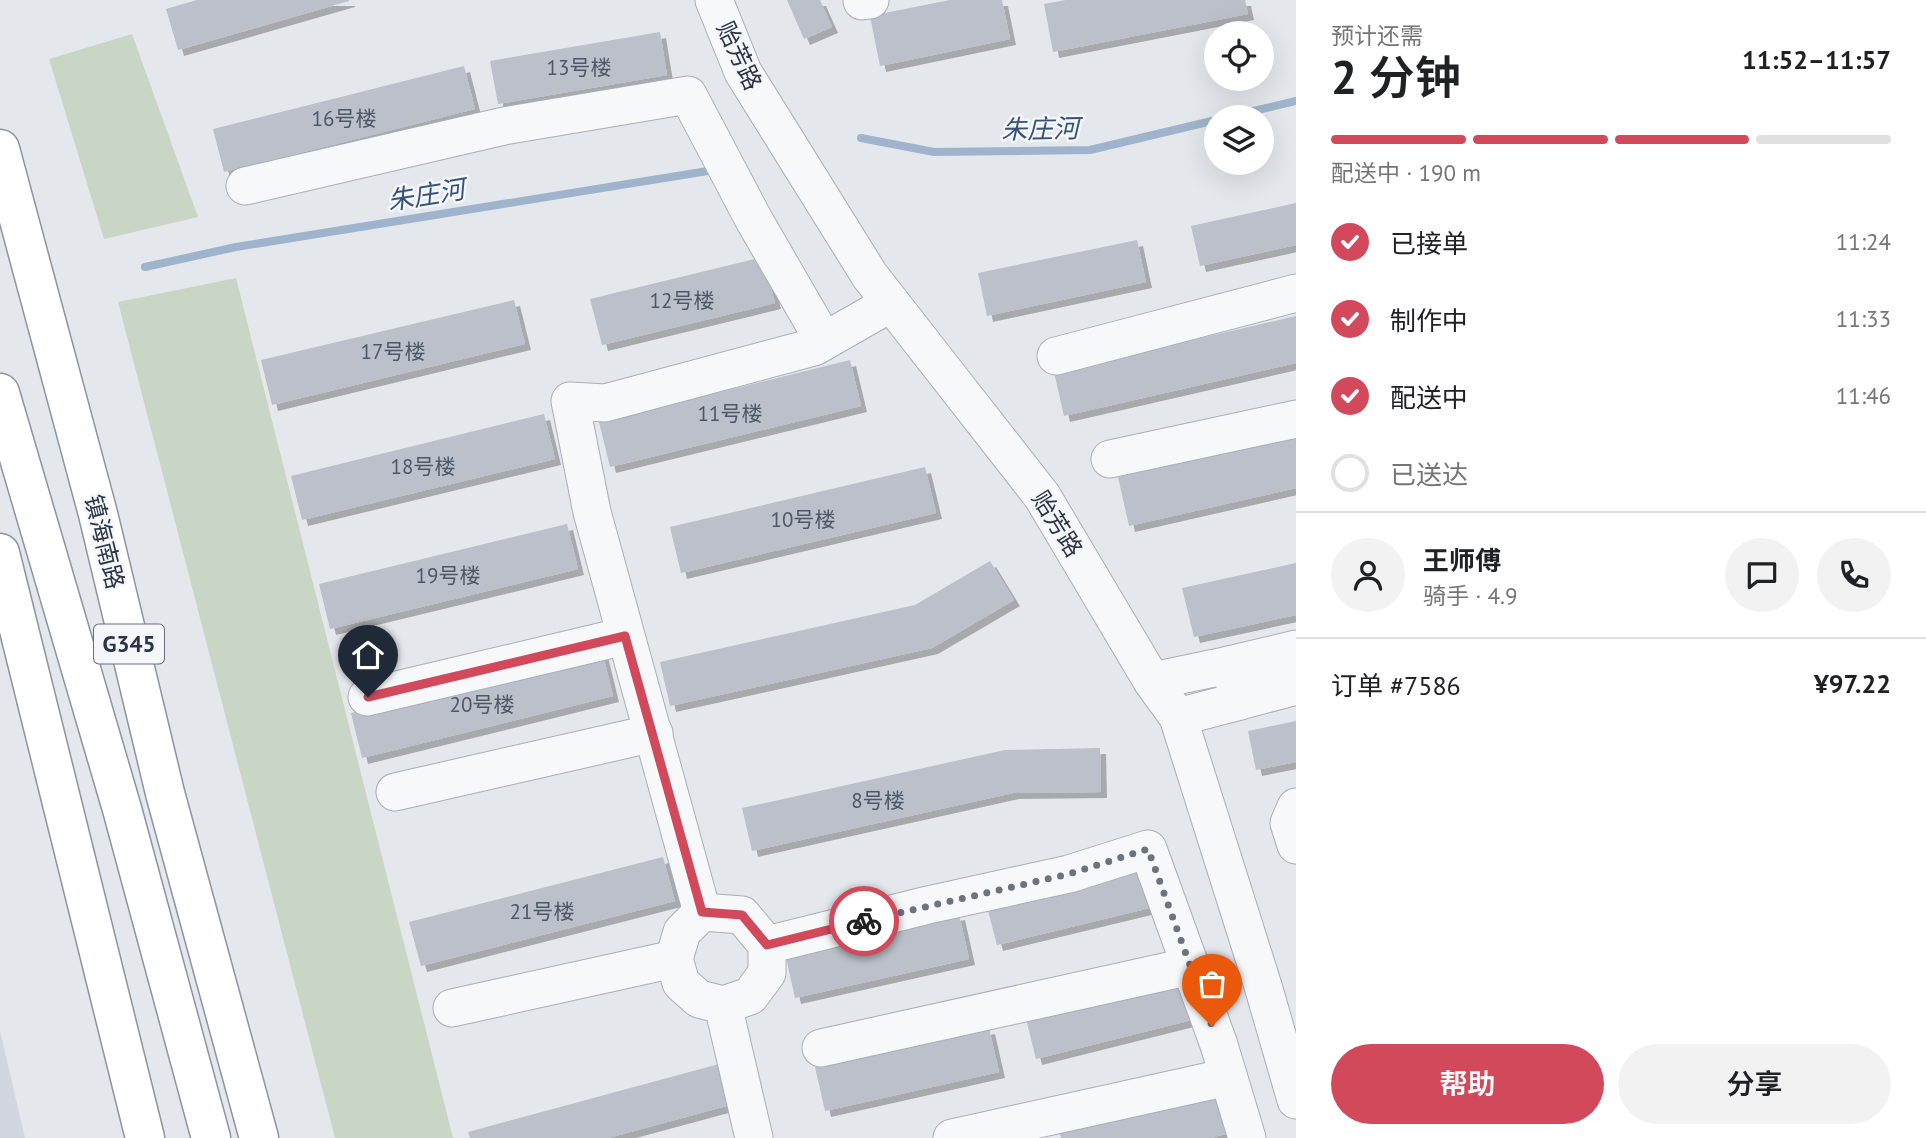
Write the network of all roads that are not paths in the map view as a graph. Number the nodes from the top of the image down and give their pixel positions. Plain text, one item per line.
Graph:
1 (714, 0) edge
2 (0, 149) edge
3 (245, 186) dead end
4 (1296, 293) edge
5 (891, 303) junction
6 (824, 341) junction
7 (1056, 356) dead end
8 (0, 393) edge
9 (1296, 419) edge
10 (1110, 459) dead end
11 (0, 553) edge
12 (625, 636) junction
13 (1296, 649) edge
14 (1229, 666) junction
15 (1152, 681) junction
16 (1296, 686) edge
17 (368, 697) dead end
18 (1240, 701) junction
19 (1178, 717) junction
20 (654, 733) junction
21 (394, 792) dead end
22 (1296, 807) edge
23 (1296, 845) edge
24 (702, 912) junction
25 (767, 945) junction
26 (674, 959) junction
27 (1191, 966) junction
28 (723, 1005) junction
29 (452, 1008) dead end
30 (821, 1048) dead end
31 (1228, 1077) junction
32 (1296, 1100) edge
33 (145, 1138) edge
34 (211, 1138) edge
35 (259, 1138) edge
36 (754, 1138) edge
37 (952, 1138) edge
38 (1247, 1138) edge

1 - 5 street, 贻芳路
2 - 35 highway, 镇海南路 / G345
3 - 6 street
4 - 7 street
5 - 6 street
5 - 15 street, 贻芳路
6 - 12 street
8 - 34 highway, G345
9 - 10 street
11 - 33 highway
12 - 17 street
12 - 20 street
13 - 14 street
14 - 15 street
14 - 18 street
15 - 19 street, 贻芳路
16 - 18 street
18 - 19 street
19 - 32 street, 贻芳路
20 - 21 street
20 - 24 street
22 - 23 street
24 - 25 street
24 - 26 street
25 - 27 street
25 - 28 street
26 - 28 street
26 - 29 street
27 - 30 street
27 - 31 street
28 - 36 street
31 - 37 street
31 - 38 street

